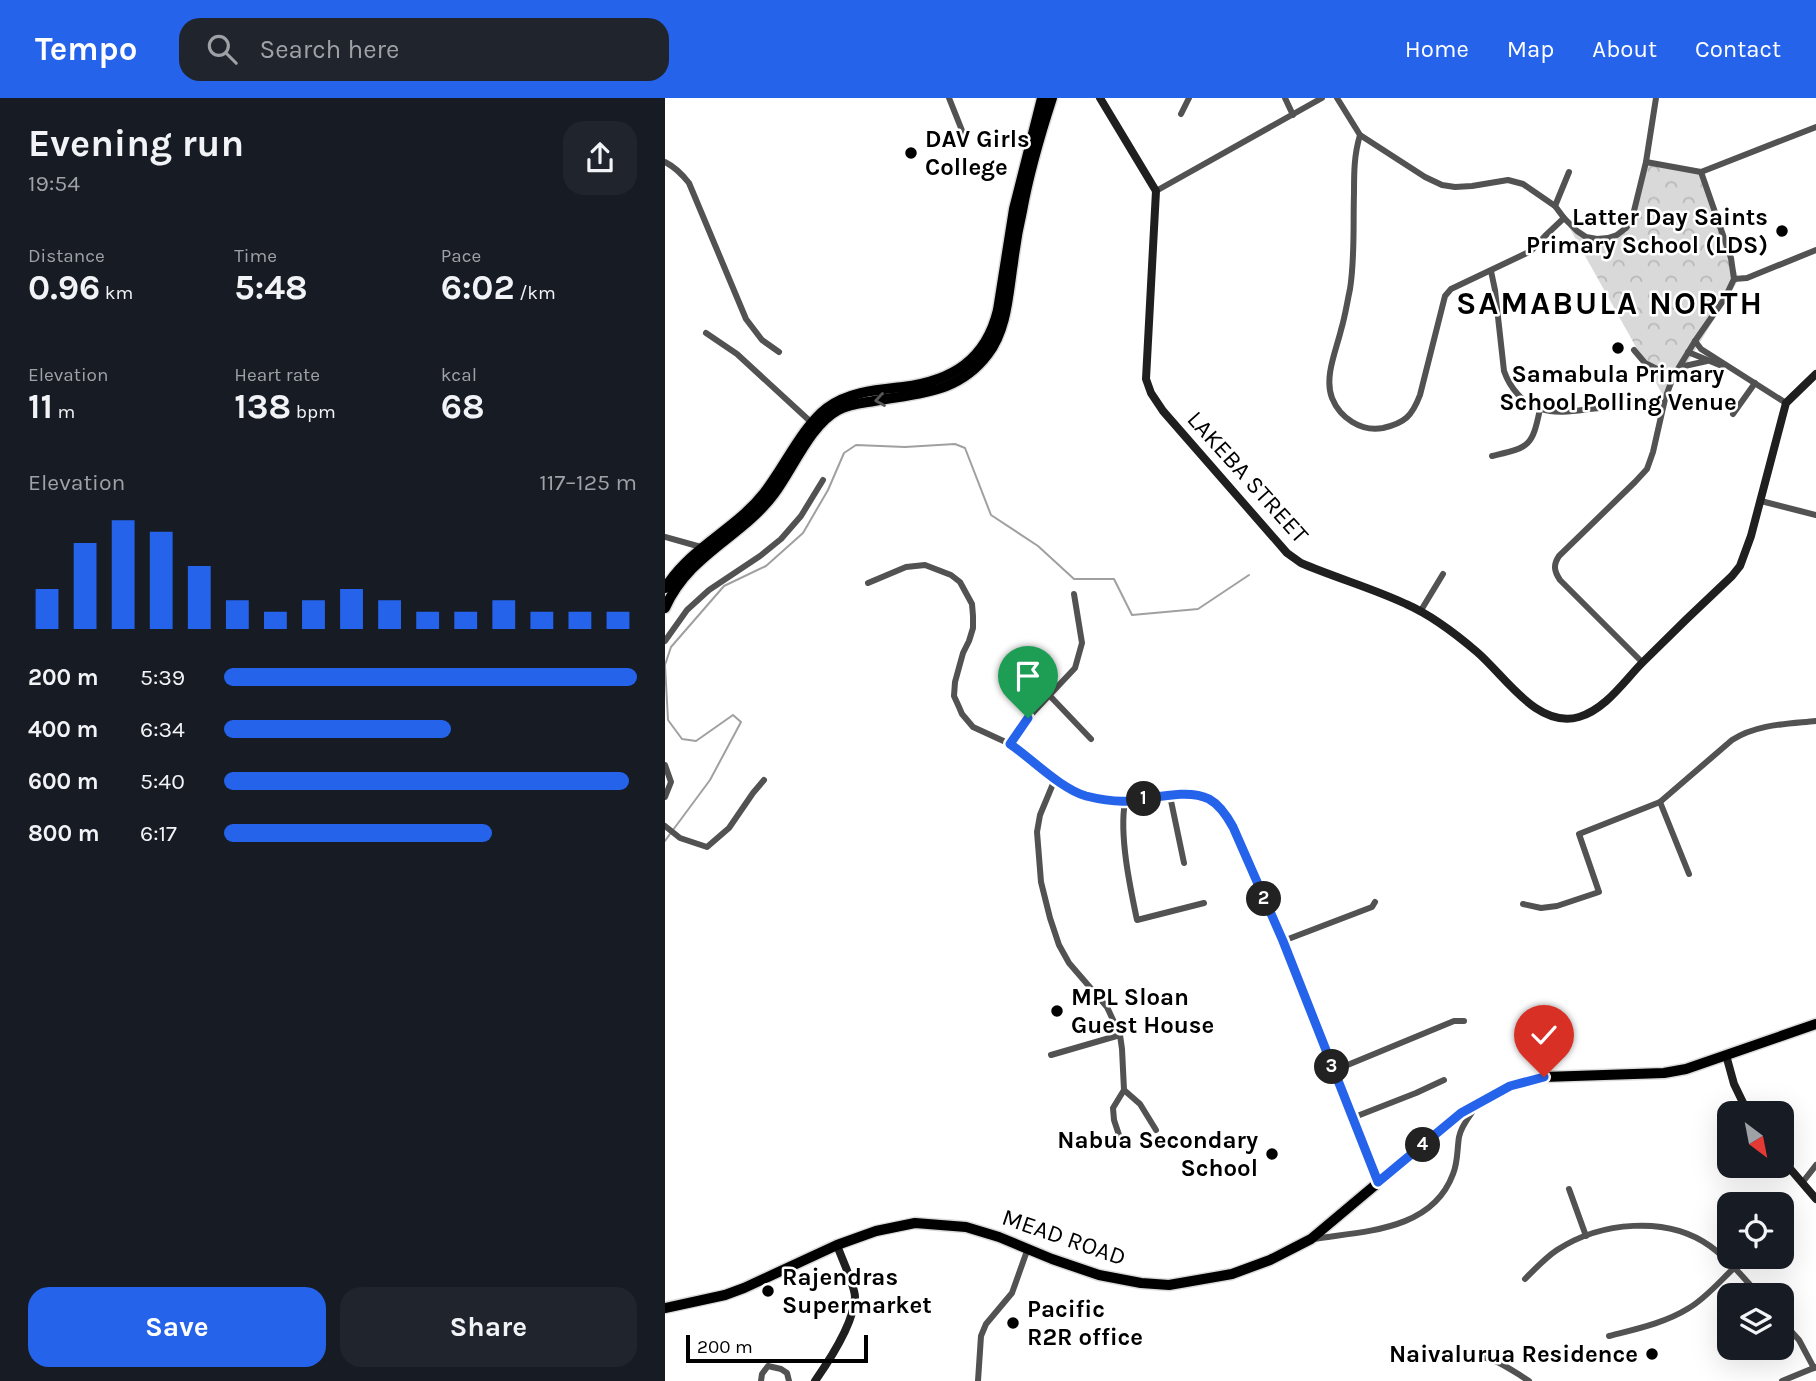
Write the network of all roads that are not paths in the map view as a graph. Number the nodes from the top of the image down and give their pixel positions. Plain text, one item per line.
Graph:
1 (949, 98) edge
2 (1042, 98) edge
3 (1052, 98) edge
4 (1100, 98) edge
5 (1189, 98) edge
6 (1285, 98) edge
7 (1321, 98) edge
8 (1336, 98) edge
9 (1655, 98) edge
10 (1181, 114) dead end
11 (1293, 115) junction
12 (1816, 127) edge
13 (963, 133) dead end
14 (1360, 135) junction
15 (665, 162) edge
16 (1646, 162) junction
17 (1569, 172) dead end
18 (1701, 172) junction
19 (1156, 191) junction
20 (1555, 206) junction
21 (1564, 218) junction
22 (1816, 250) edge
23 (1491, 271) junction
24 (1734, 279) junction
25 (706, 333) dead end
26 (1695, 341) junction
27 (1634, 351) dead end
28 (779, 352) dead end
29 (1688, 352) junction
30 (1709, 361) junction
31 (1727, 367) junction
32 (1679, 368) junction
33 (1816, 374) edge
34 (1673, 377) junction
35 (1755, 383) junction
36 (1665, 399) junction
37 (1786, 403) junction
38 (1541, 409) junction
39 (1733, 414) dead end
40 (812, 423) junction
41 (1492, 456) dead end
42 (823, 480) dead end
43 (1761, 500) junction
44 (1816, 516) edge
45 (665, 537) edge
46 (684, 542) junction
47 (701, 547) junction
48 (690, 557) junction
49 (1443, 574) dead end
50 (867, 583) dead end
51 (665, 588) edge
52 (1074, 594) dead end
53 (665, 608) edge
54 (1420, 612) junction
55 (665, 640) edge
56 (1642, 662) junction
57 (1050, 696) junction
58 (1816, 721) edge
59 (1091, 739) dead end
60 (1010, 744) junction
61 (665, 765) edge
62 (1055, 779) junction
63 (764, 780) dead end
64 (1170, 796) junction
65 (665, 797) edge
66 (1125, 802) junction
67 (1660, 802) junction
68 (669, 830) edge
69 (1184, 863) dead end
70 (1689, 874) dead end
71 (1375, 902) dead end
72 (1204, 903) dead end
73 (1523, 904) dead end
74 (1283, 941) junction
75 (1464, 1021) dead end
76 (1816, 1024) edge
77 (1120, 1035) junction
78 (1051, 1055) dead end
79 (1726, 1055) junction
80 (1333, 1071) junction
81 (1444, 1080) dead end
82 (1124, 1090) junction
83 (1742, 1101) edge
84 (1478, 1104) junction
85 (1352, 1118) junction
86 (1156, 1130) dead end
87 (1121, 1141) dead end
88 (1816, 1165) edge
89 (1794, 1173) edge
90 (1378, 1182) junction
91 (1802, 1183) junction
92 (1569, 1189) dead end
93 (1816, 1199) edge
94 (1586, 1236) junction
95 (1311, 1239) junction
96 (837, 1245) junction
97 (1028, 1248) junction
98 (1717, 1252) edge
99 (1733, 1269) edge
100 (1737, 1269) edge
101 (1525, 1279) dead end
102 (1749, 1283) edge
103 (665, 1308) edge
104 (1794, 1334) edge
105 (1609, 1336) dead end
106 (1458, 1356) dead end
107 (1815, 1367) edge
108 (1802, 1377) edge
109 (761, 1381) edge
110 (789, 1381) edge
111 (815, 1381) edge
112 (978, 1381) edge
113 (1529, 1381) edge
114 (1782, 1381) edge

1 - 13 street
2 - 40 main road
3 -> 53 main road
4 - 19 main road
5 - 10 street
6 - 11 street
7 - 11 street
8 - 14 street
9 - 16 street
11 - 19 street
12 - 18 street
14 - 20 street
14 - 23 street
15 - 28 street
16 - 18 street
16 - 21 street
17 - 20 street
18 - 24 street
19 - 54 main road, LAKEBA STREET
20 - 21 street
21 - 23 street
22 - 24 street
23 - 38 street
24 - 26 street
25 - 40 street
26 - 29 street
26 - 31 street
27 - 34 street
29 - 30 street
29 - 32 street
30 - 31 street
30 - 32 street
31 - 35 street
32 - 34 street
33 - 37 main road
34 - 36 street
35 - 37 street
35 - 39 street
36 - 38 street
36 - 56 street
37 - 43 main road, LAKEBA STREET
38 - 41 street
40 - 47 main road
42 - 55 street
43 - 44 street
43 - 56 main road, LAKEBA STREET
45 - 46 street
46 - 47 street
46 - 48 street
47 - 48 main road
48 - 51 main road
49 - 54 street
50 - 60 street
52 - 57 street
54 - 56 main road, LAKEBA STREET
57 - 59 street
57 - 60 street
58 - 67 street
60 - 62 street
61 - 65 street
62 - 66 street
62 - 77 street
63 - 68 street
64 - 66 street
64 - 69 street
64 - 74 street
66 - 72 street
67 - 70 street
67 - 73 street
71 - 74 street
74 - 80 street
75 - 80 street
76 - 79 main road, MEAD ROAD
77 - 78 street
77 - 82 street
79 - 83 main road
79 - 84 main road, MEAD ROAD
80 - 85 street
81 - 85 street
82 - 86 street
82 - 87 street
84 - 90 main road, MEAD ROAD
84 - 95 street
85 - 90 street
88 - 91 street
89 - 91 main road
90 - 95 main road, MEAD ROAD
91 - 93 main road
92 - 94 street
94 - 98 street
94 - 101 street
95 - 97 main road, MEAD ROAD
96 - 97 main road, MEAD ROAD
96 - 103 main road, MEAD ROAD
96 - 111 main road
97 - 112 street
99 - 105 street
100 - 102 street
104 - 107 street
106 - 113 street
107 - 108 street
108 - 114 street
109 - 110 street

